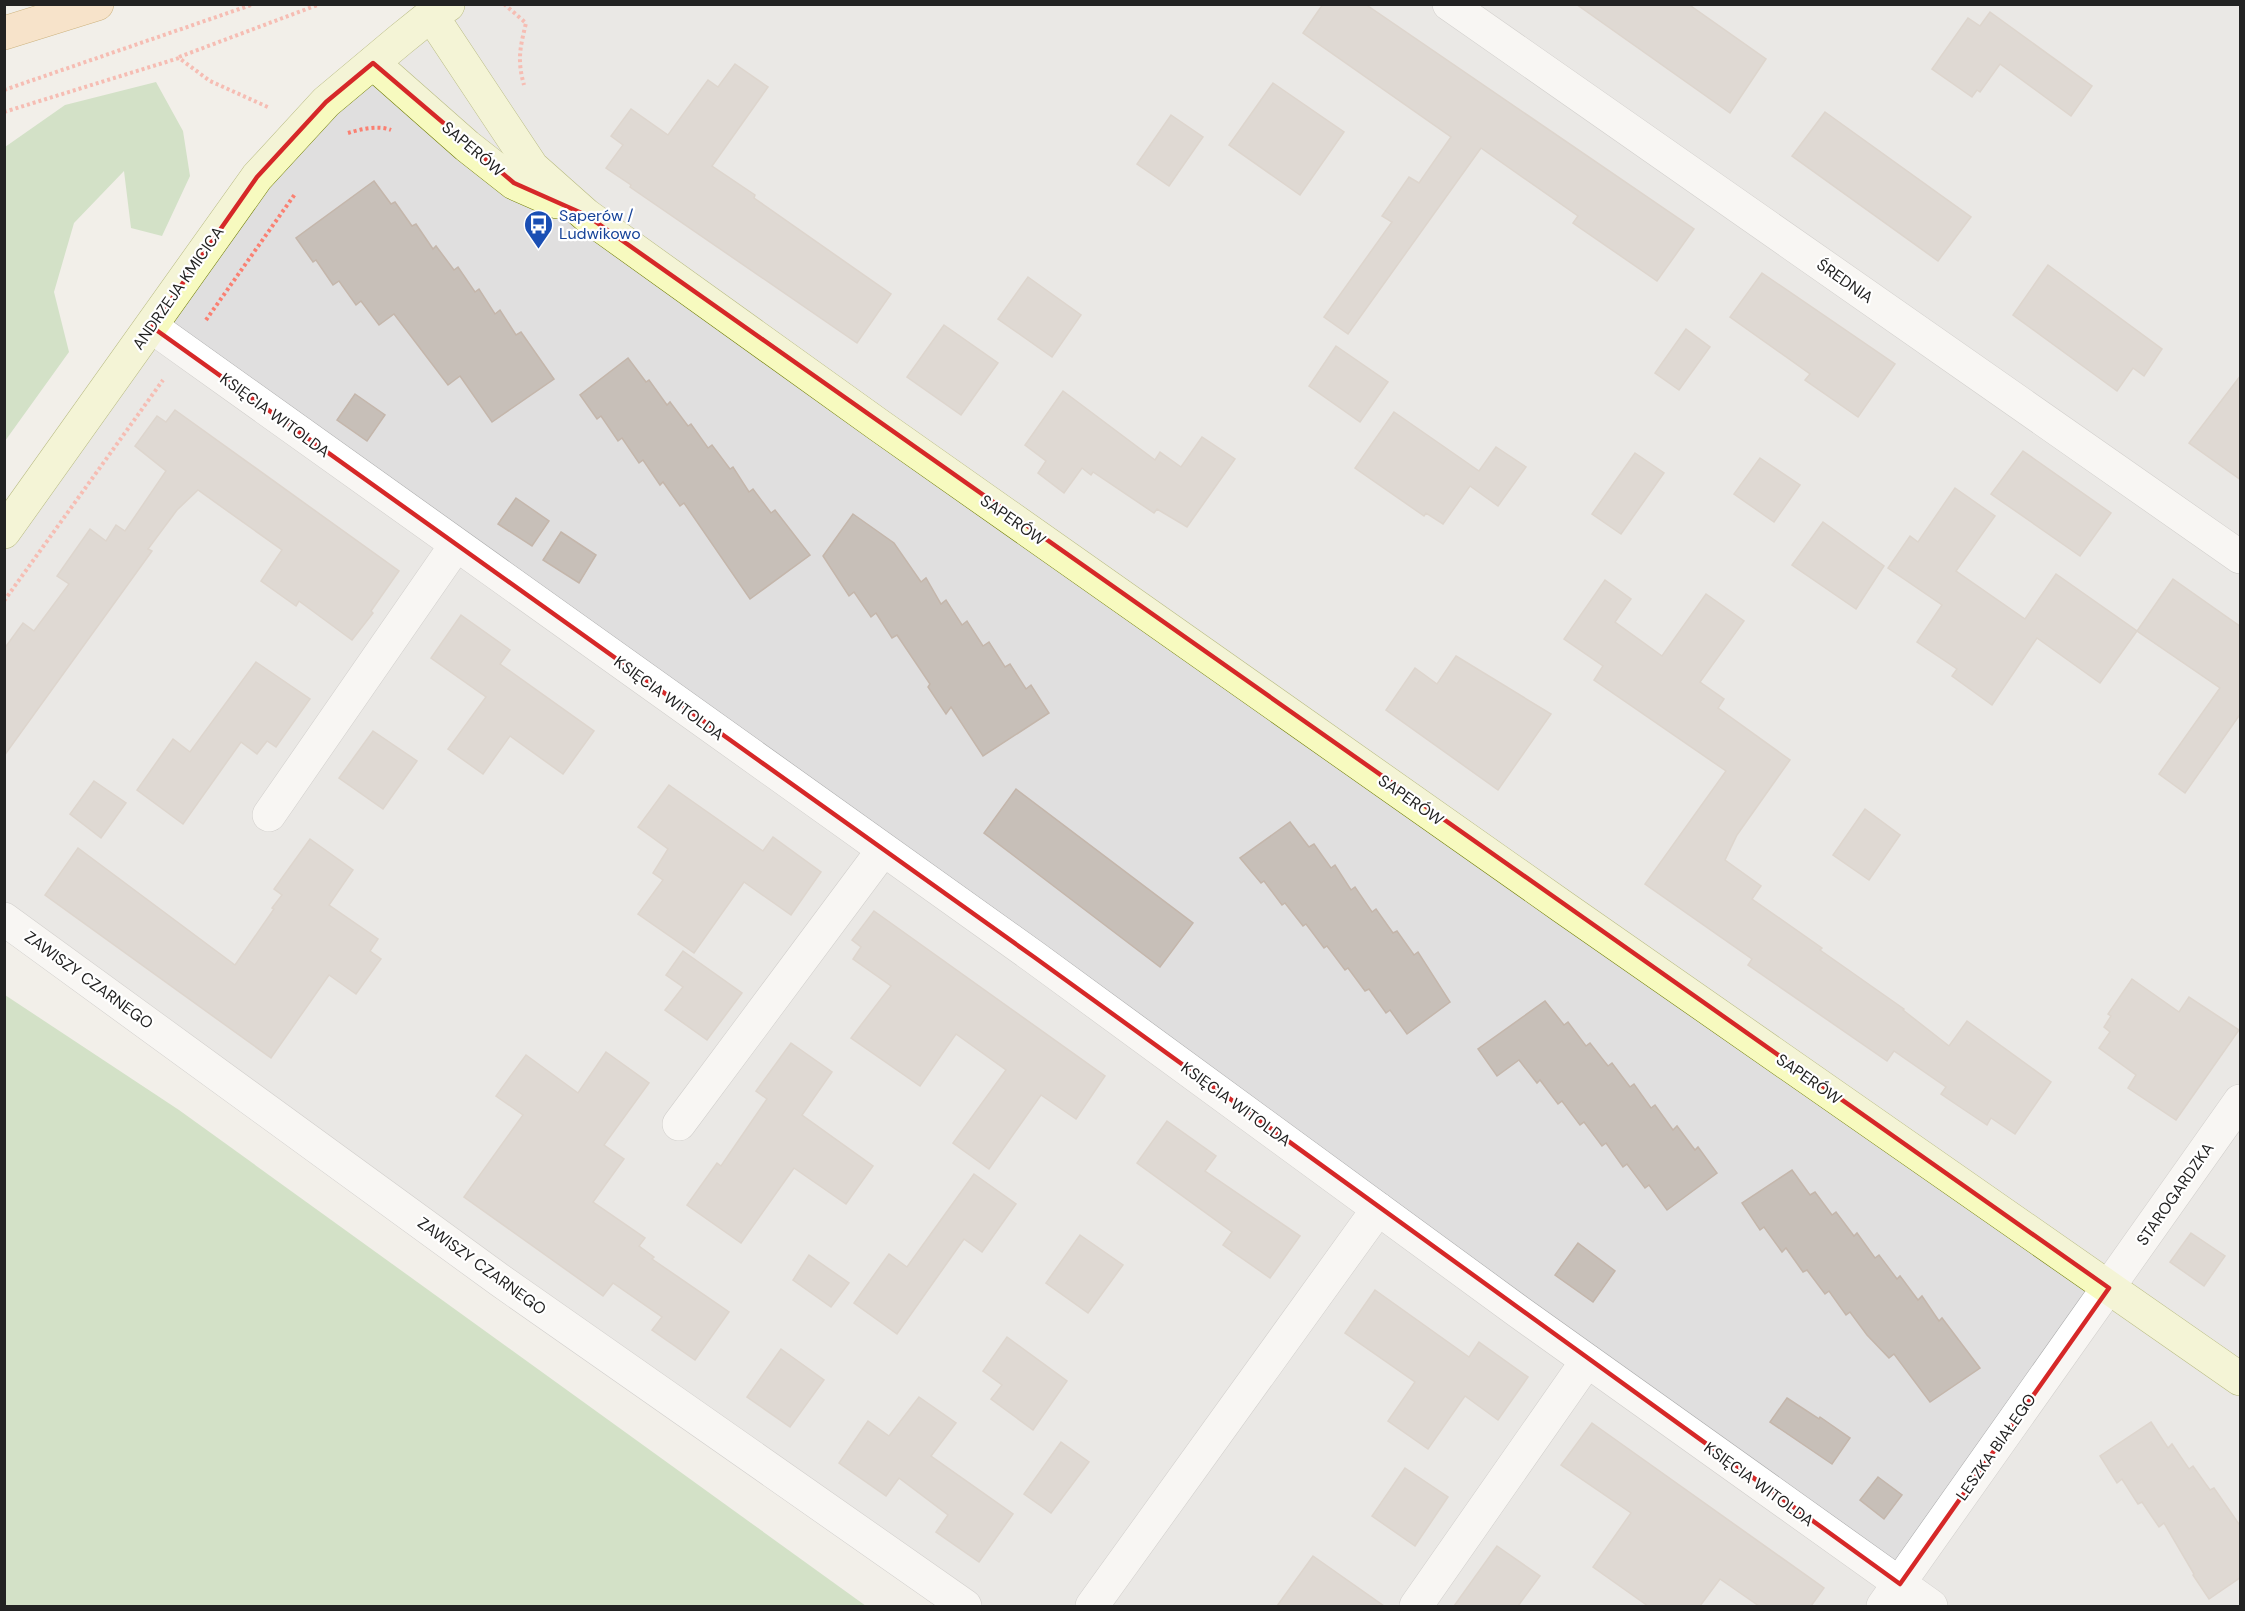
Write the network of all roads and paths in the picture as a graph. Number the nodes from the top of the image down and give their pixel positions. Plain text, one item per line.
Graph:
1 (97, 4) edge
2 (254, 4) edge
3 (320, 4) edge
4 (1449, 4) edge
5 (440, 10) edge
6 (4, 33) edge
7 (179, 58) junction
8 (373, 63) junction
9 (4, 90) edge
10 (4, 112) edge
11 (303, 128) junction
12 (586, 215) junction
13 (152, 327) junction
14 (4, 532) edge
15 (456, 545) junction
16 (2241, 557) edge
17 (269, 815) dead end
18 (883, 850) junction
19 (4, 919) edge
20 (2241, 1101) edge
21 (679, 1124) dead end
22 (1378, 1209) junction
23 (2109, 1288) junction
24 (1587, 1361) junction
25 (2241, 1378) edge
26 (1891, 1595) edge
27 (966, 1606) edge
28 (1092, 1606) edge
29 (1416, 1606) edge
30 (1931, 1606) edge

1 - 6 main road
2 - 9 path
3 - 7 path
4 - 16 street, ŚREDNIA
5 - 8 street, ANDRZEJA KMICICA
5 - 12 street, SAPERÓW
7 - 10 path
7 - 11 path
8 - 11 street, ANDRZEJA KMICICA
8 - 12 street, SAPERÓW
11 - 13 street, ANDRZEJA KMICICA
12 - 23 street, SAPERÓW
13 - 14 street, ANDRZEJA KMICICA
13 - 15 street, KSIĘCIA WITOLDA
15 - 17 street
15 - 18 street, KSIĘCIA WITOLDA
18 - 21 street
18 - 22 street, KSIĘCIA WITOLDA
19 - 27 street, ZAWISZY CZARNEGO
20 - 23 street, STAROGARDZKA
22 - 24 street, KSIĘCIA WITOLDA
22 - 28 street
23 - 25 street, SAPERÓW
23 - 26 street, LESZKA BIAŁEGO
24 - 26 street, KSIĘCIA WITOLDA
24 - 29 street
26 - 30 street, KSIĘCIA WITOLDA

